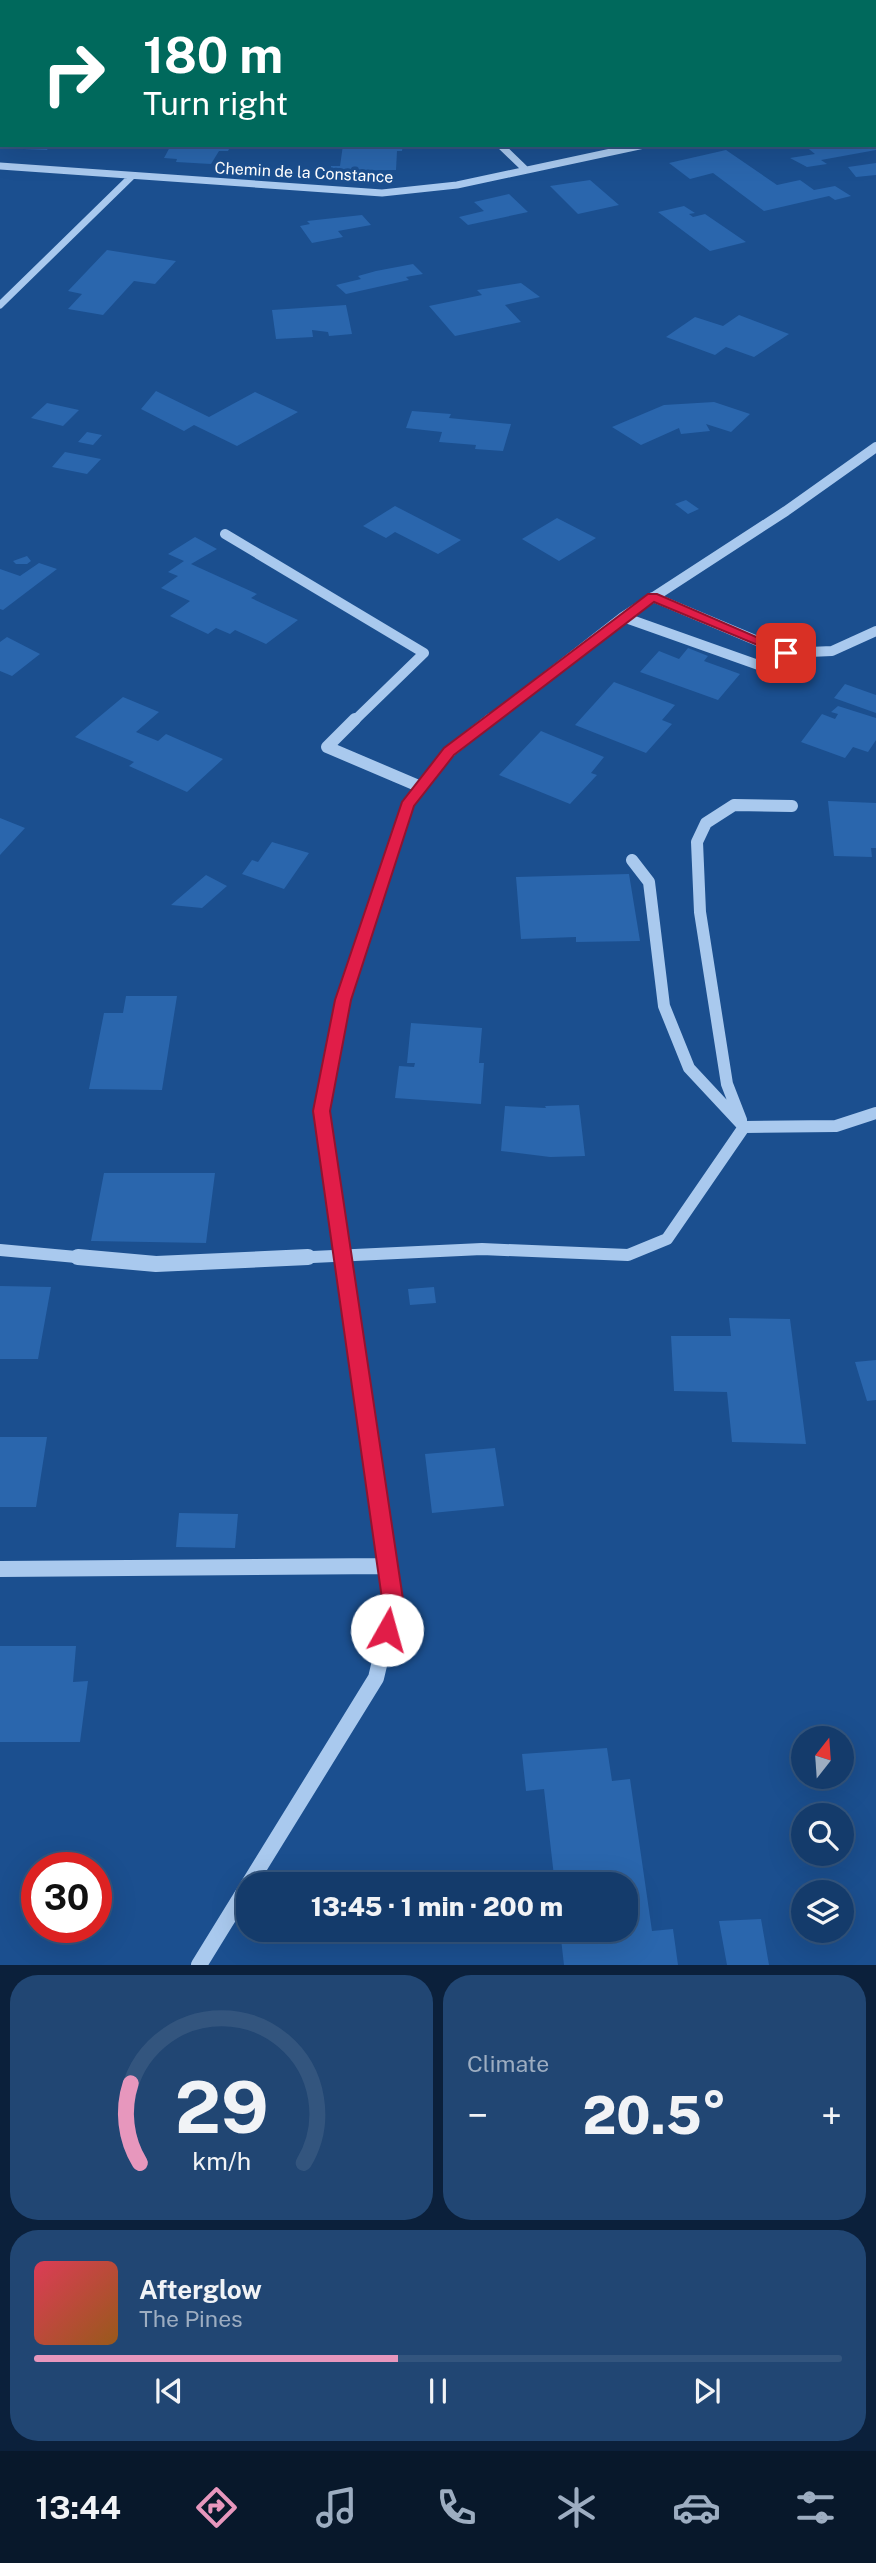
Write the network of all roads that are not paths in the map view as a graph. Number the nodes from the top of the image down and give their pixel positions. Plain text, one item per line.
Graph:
1 (502, 147) edge
2 (635, 147) edge
3 (0, 166) edge
4 (526, 170) junction
5 (132, 176) junction
6 (0, 305) edge
7 (876, 447) edge
8 (225, 534) dead end
9 (653, 597) junction
10 (623, 617) junction
11 (876, 631) edge
12 (792, 677) dead end
13 (421, 787) junction
14 (792, 806) dead end
15 (632, 860) dead end
16 (876, 1113) edge
17 (744, 1127) junction
18 (0, 1250) edge
19 (342, 1256) junction
20 (387, 1566) junction
21 (0, 1569) edge
22 (199, 1965) edge

1 - 4 street
2 - 4 street, Chemin de la Constance
3 - 5 street, Chemin de la Constance
4 - 5 street, Chemin de la Constance
5 - 6 street
7 - 9 street
8 - 13 street
9 - 10 street
9 - 11 street
10 - 12 street
10 - 13 street
13 - 19 street
14 - 17 street
15 - 17 street
16 - 17 street
17 - 19 street
18 - 19 street
19 - 20 street
20 - 21 street
20 - 22 street

